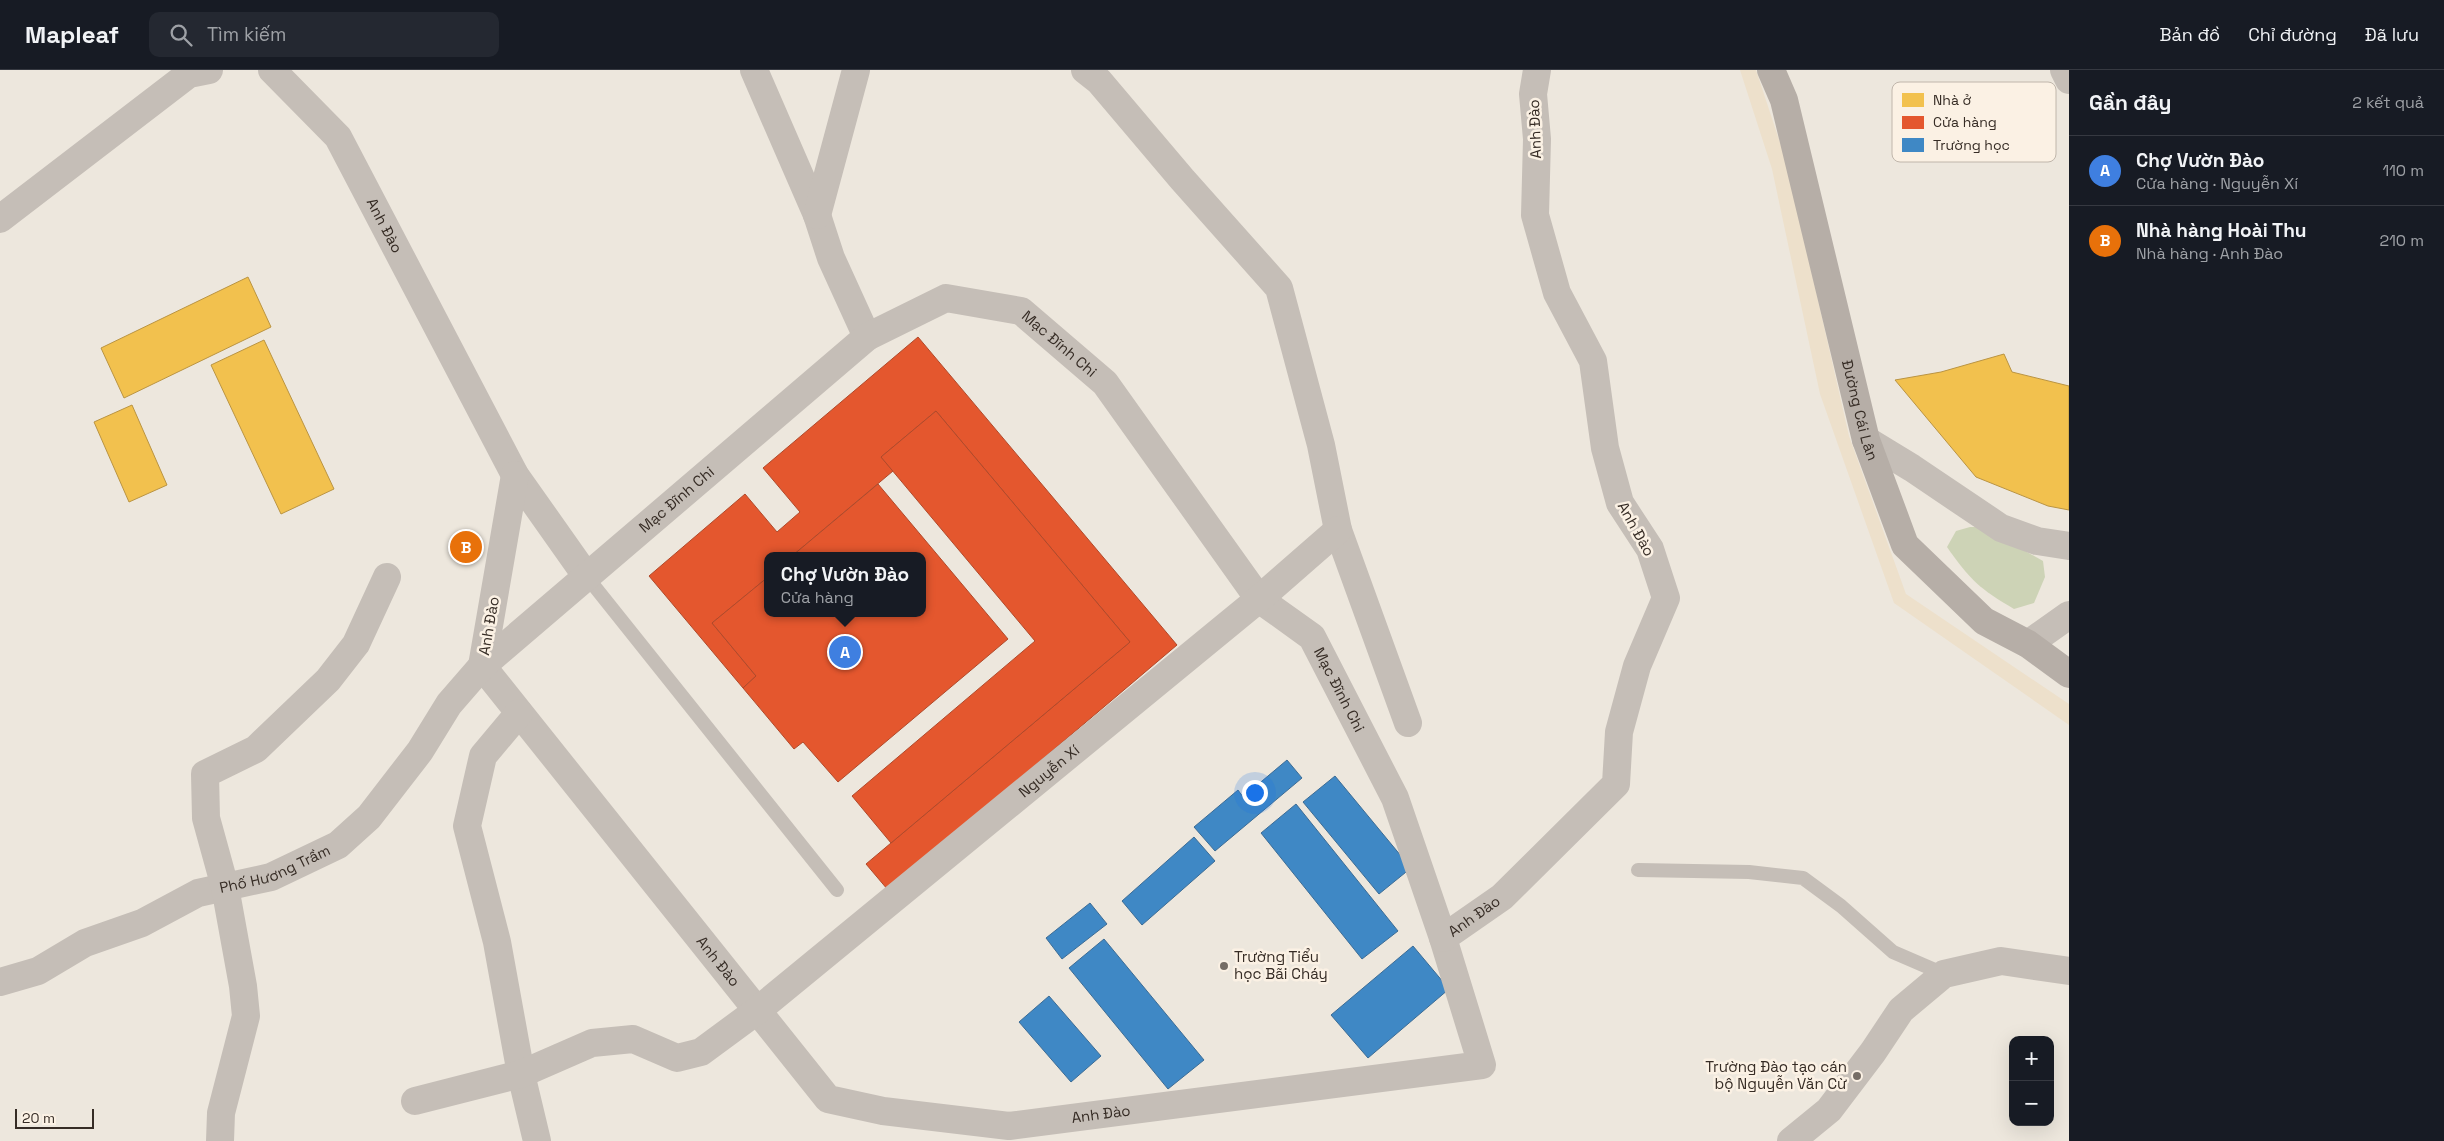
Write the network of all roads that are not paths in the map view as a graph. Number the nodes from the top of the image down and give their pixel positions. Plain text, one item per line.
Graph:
1 (210, 70) edge
2 (272, 70) edge
3 (754, 70) edge
4 (856, 70) edge
5 (1085, 70) edge
6 (1537, 70) edge
7 (1771, 70) edge
8 (2064, 70) edge
9 (2069, 80) edge
10 (2, 210) edge
11 (817, 215) junction
12 (867, 337) junction
13 (1866, 440) junction
14 (515, 475) junction
15 (1338, 530) junction
16 (2069, 546) edge
17 (387, 577) dead end
18 (587, 577) junction
19 (1259, 598) junction
20 (2069, 615) edge
21 (2028, 644) junction
22 (482, 666) junction
23 (2069, 674) edge
24 (519, 713) junction
25 (1408, 723) dead end
26 (1638, 870) dead end
27 (225, 887) junction
28 (837, 890) dead end
29 (1443, 938) junction
30 (2069, 971) edge
31 (1944, 974) junction
32 (0, 982) edge
33 (758, 1010) junction
34 (521, 1074) junction
35 (415, 1101) dead end
36 (1009, 1134) edge
37 (220, 1141) edge
38 (537, 1141) edge
39 (1791, 1141) edge

1 - 10 street
2 - 14 street, Anh Đào
3 - 11 street
4 - 11 street
5 - 15 street
6 - 29 street, Anh Đào
7 - 13 main road, Đường Cái Lân
8 - 9 street
11 - 12 street
12 - 18 street, Mạc Đĩnh Chi
12 - 19 street, Mạc Đĩnh Chi
13 - 16 street
13 - 21 main road, Đường Cái Lân
14 - 18 street
14 - 22 street, Anh Đào
15 - 19 street, Nguyễn Xí
15 - 25 street
17 - 27 street
18 - 22 street, Mạc Đĩnh Chi
18 - 28 lane
19 - 29 street, Mạc Đĩnh Chi
19 - 33 street, Nguyễn Xí
20 - 21 street
21 - 23 main road, Đường Cái Lân
22 - 24 street, Anh Đào
22 - 27 street, Phố Hương Trầm
24 - 33 street, Anh Đào
24 - 34 street
26 - 31 lane
27 - 32 street, Phố Hương Trầm
27 - 37 street
29 - 36 street, Anh Đào
30 - 31 street
31 - 39 street
33 - 34 street, Nguyễn Xí
33 - 36 street, Anh Đào
34 - 35 street, Nguyễn Xí
34 - 38 street

